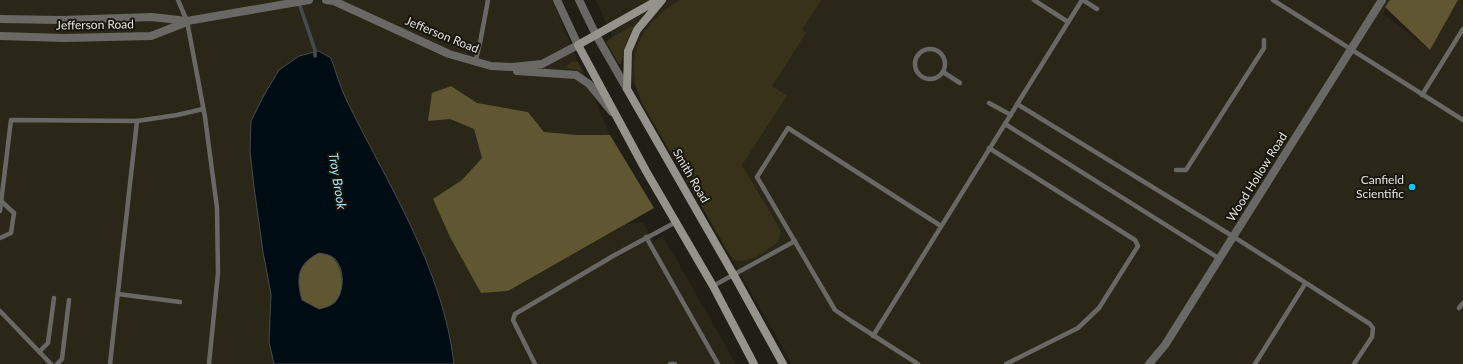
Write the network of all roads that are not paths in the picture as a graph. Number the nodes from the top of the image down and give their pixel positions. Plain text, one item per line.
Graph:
1 (178, 0) edge
2 (309, 0) edge
3 (326, 0) edge
4 (488, 0) edge
5 (557, 0) edge
6 (579, 0) edge
7 (658, 0) edge
8 (662, 0) edge
9 (1034, 0) edge
10 (1083, 0) edge
11 (1273, 0) edge
12 (1382, 0) edge
13 (1097, 9) dead end
14 (0, 19) edge
15 (187, 21) junction
16 (1068, 22) junction
17 (1463, 28) edge
18 (596, 35) junction
19 (0, 36) edge
20 (1264, 40) dead end
21 (578, 45) junction
22 (1351, 50) junction
23 (475, 63) junction
24 (491, 66) junction
25 (943, 72) junction
26 (960, 84) dead end
27 (627, 89) junction
28 (1422, 95) junction
29 (989, 103) dead end
30 (1017, 104) junction
31 (203, 109) junction
32 (1011, 115) junction
33 (617, 117) junction
34 (1463, 120) edge
35 (137, 121) junction
36 (1005, 124) junction
37 (989, 148) junction
38 (1176, 170) dead end
39 (1, 202) junction
40 (0, 211) edge
41 (676, 222) junction
42 (941, 226) junction
43 (646, 237) junction
44 (1234, 237) junction
45 (0, 238) edge
46 (795, 241) junction
47 (1220, 259) junction
48 (734, 275) junction
49 (1305, 284) junction
50 (713, 286) junction
51 (118, 294) junction
52 (54, 298) dead end
53 (69, 300) dead end
54 (180, 302) dead end
55 (1463, 303) edge
56 (1459, 308) dead end
57 (0, 311) edge
58 (873, 336) junction
59 (39, 352) junction
60 (51, 364) edge
61 (57, 364) edge
62 (110, 364) edge
63 (209, 364) edge
64 (535, 364) edge
65 (670, 364) edge
66 (675, 364) edge
67 (718, 364) edge
68 (754, 364) edge
69 (783, 364) edge
70 (918, 364) edge
71 (1006, 364) edge
72 (1149, 364) edge
73 (1255, 364) edge
74 (1354, 364) edge

1 - 15 lane
2 - 15 street, Jefferson Road
3 - 23 street, Jefferson Road
4 - 23 lane
5 - 21 street
6 - 18 street, Smith Road
7 - 18 main road, Jefferson Road
8 - 27 main road
9 - 16 lane
10 - 13 lane
10 - 16 lane
11 - 22 lane
12 - 22 street, Wood Hollow Road
14 - 15 street, Jefferson Road
15 - 19 street, Jefferson Road
15 - 31 lane
16 - 30 lane
17 - 28 lane
18 - 21 main road, Jefferson Road
18 - 27 street, Smith Road
20 - 38 lane
21 - 24 street, Jefferson Road
21 - 33 main road
22 - 28 lane
22 - 44 street, Wood Hollow Road
23 - 24 street, Jefferson Road
24 - 33 street
25 - 25 lane
25 - 26 lane
27 - 48 main road, Smith Road
28 - 34 lane
29 - 32 lane
30 - 32 lane
30 - 44 lane
31 - 35 lane
31 - 63 lane
32 - 36 lane
33 - 41 main road
35 - 39 lane
35 - 51 lane
36 - 37 lane
36 - 47 lane
37 - 42 lane
37 - 71 lane
39 - 40 lane
39 - 45 lane
41 - 43 lane
41 - 50 main road
42 - 46 lane
42 - 58 lane
43 - 64 lane
43 - 67 lane
44 - 47 street, Wood Hollow Road
44 - 49 lane
46 - 48 lane
46 - 58 lane
47 - 72 street, Wood Hollow Road
48 - 50 lane
48 - 69 main road, Smith Road
49 - 73 lane
49 - 74 lane
50 - 68 main road
51 - 54 lane
51 - 62 lane
52 - 59 lane
53 - 61 lane
55 - 56 lane
57 - 59 lane
58 - 70 lane
59 - 60 lane
65 - 66 lane

